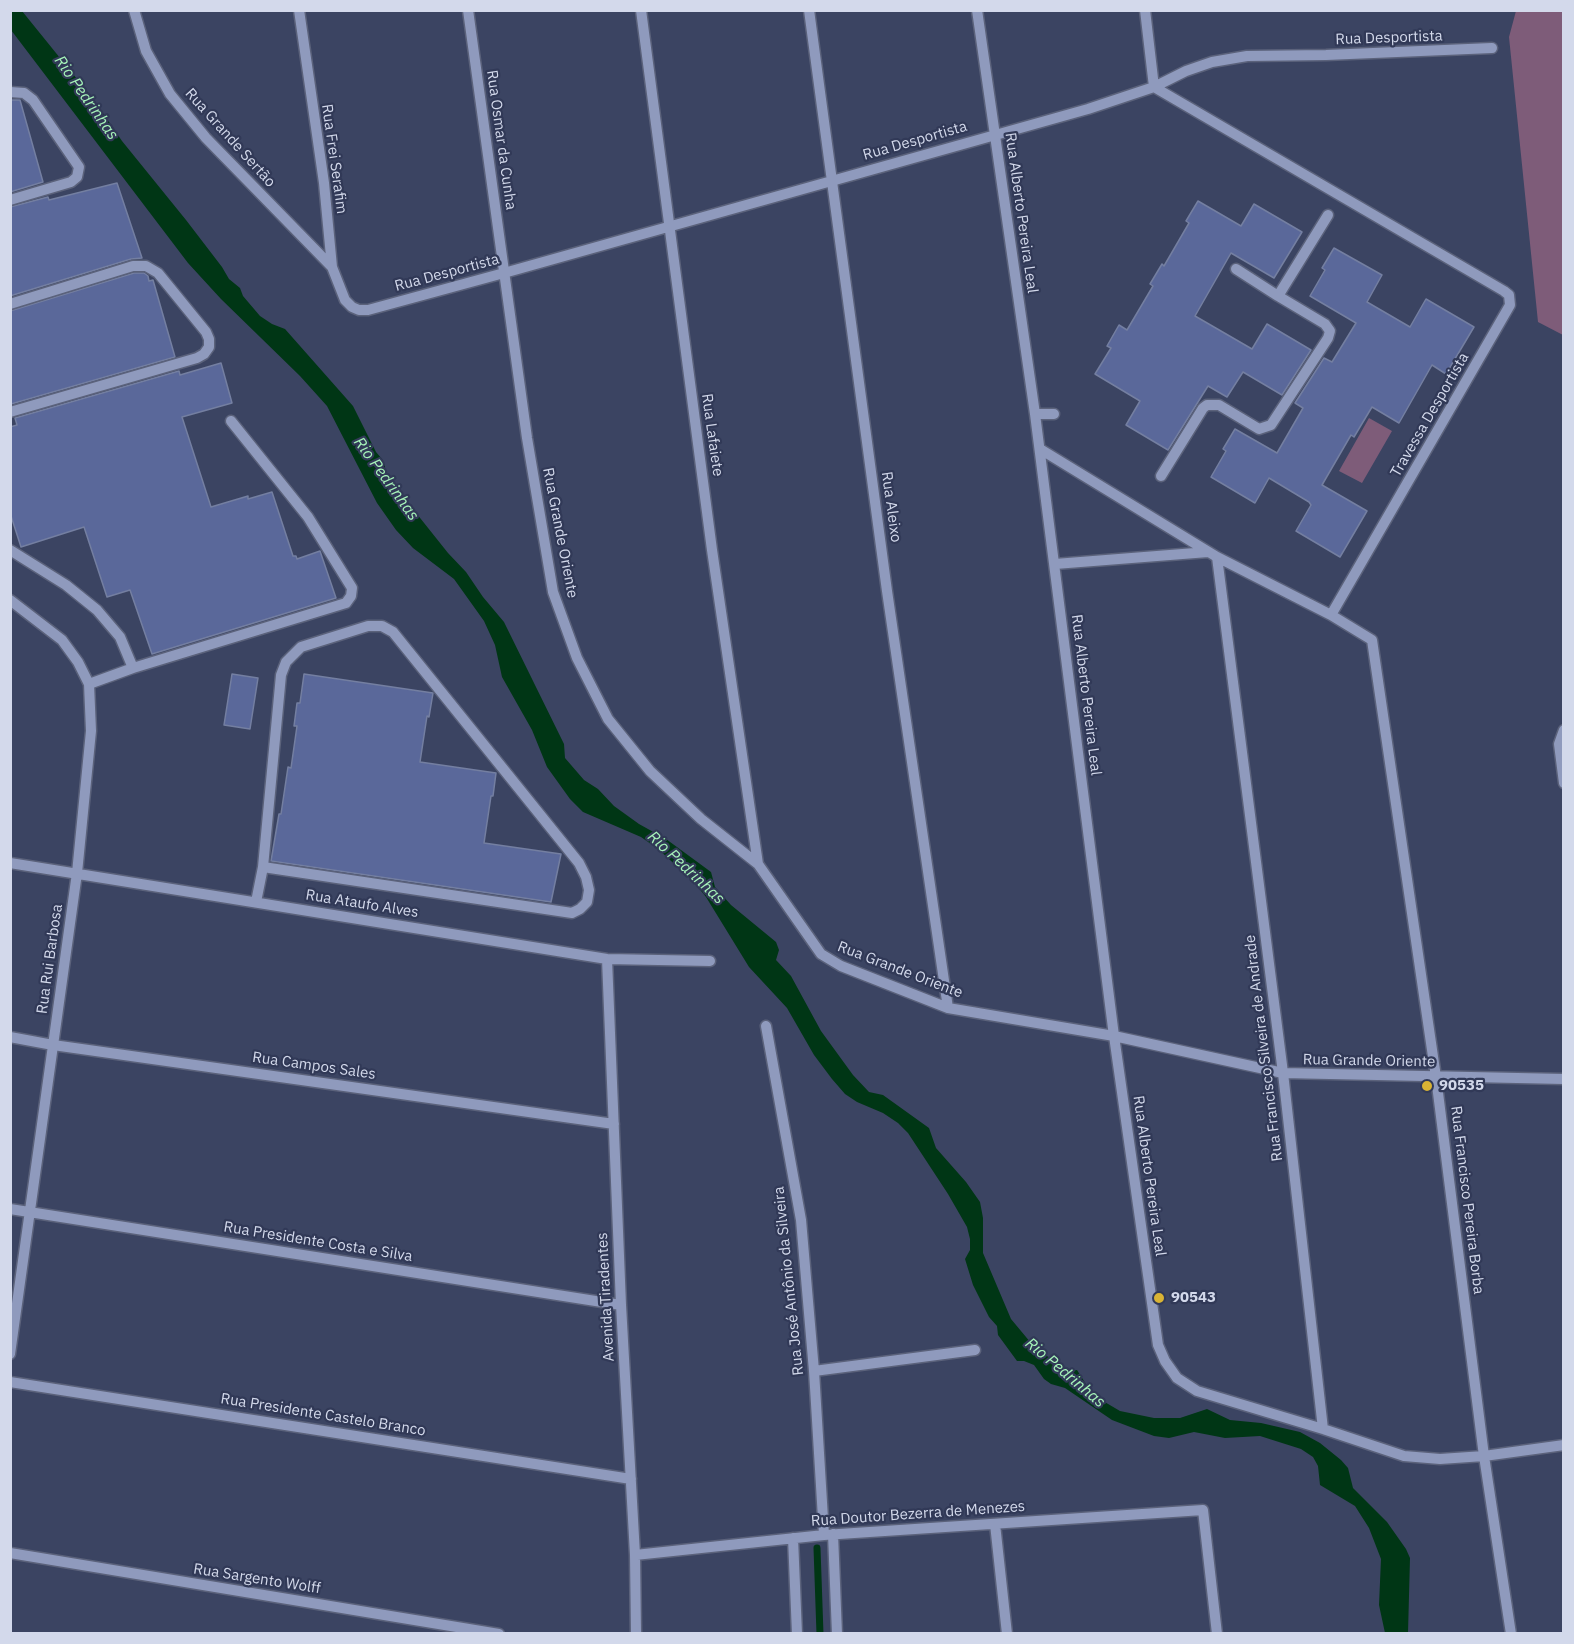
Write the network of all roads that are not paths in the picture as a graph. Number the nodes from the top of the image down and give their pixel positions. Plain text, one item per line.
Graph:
1 (134, 10) edge
2 (299, 10) edge
3 (468, 10) edge
4 (640, 10) edge
5 (809, 10) edge
6 (977, 10) edge
7 (1145, 10) edge
8 (1492, 48) dead end
9 (1154, 87) junction
10 (10, 92) edge
11 (994, 134) junction
12 (832, 181) junction
13 (10, 200) edge
14 (1328, 215) dead end
15 (669, 226) junction
16 (332, 267) junction
17 (1236, 269) dead end
18 (504, 273) junction
19 (1278, 296) junction
20 (10, 304) edge
21 (352, 307) joint
22 (10, 412) edge
23 (1035, 414) junction
24 (1054, 414) dead end
25 (231, 421) dead end
26 (1040, 449) junction
27 (1161, 476) dead end
28 (10, 550) edge
29 (1213, 555) junction
30 (1055, 564) junction
31 (10, 600) edge
32 (1331, 615) junction
33 (133, 668) junction
34 (89, 684) junction
35 (1563, 730) edge
36 (1563, 783) edge
37 (10, 863) edge
38 (758, 864) junction
39 (263, 867) junction
40 (78, 873) junction
41 (256, 902) junction
42 (607, 959) junction
43 (710, 961) dead end
44 (948, 1008) junction
45 (766, 1026) dead end
46 (1114, 1036) junction
47 (10, 1037) edge
48 (53, 1045) junction
49 (1283, 1073) junction
50 (1436, 1077) junction
51 (1563, 1078) edge
52 (614, 1124) junction
53 (10, 1209) edge
54 (29, 1211) junction
55 (621, 1305) junction
56 (975, 1350) dead end
57 (10, 1354) edge
58 (814, 1371) junction
59 (10, 1382) edge
60 (1323, 1429) junction
61 (1563, 1446) edge
62 (1484, 1456) junction
63 (631, 1479) junction
64 (995, 1524) junction
65 (829, 1534) junction
66 (793, 1538) junction
67 (10, 1553) edge
68 (635, 1555) junction
69 (499, 1634) edge
70 (636, 1634) edge
71 (797, 1634) edge
72 (837, 1634) edge
73 (1007, 1634) edge
74 (1217, 1634) edge
75 (1511, 1634) edge

1 - 16 street, Rua Grande Sertão
2 - 16 street, Rua Frei Serafim
3 - 18 street, Rua Osmar da Cunha
4 - 15 street, Rua Lafaiete
5 - 12 street, Rua Aleixo
6 - 11 street, Rua Alberto Pereira Leal
7 - 9 street
8 - 9 street, Rua Desportista
9 - 11 street, Rua Desportista
9 - 32 street, Travessa Desportista
10 - 13 street
11 - 12 street, Rua Desportista
11 - 23 street, Rua Alberto Pereira Leal
12 - 15 street, Rua Desportista
12 - 44 street, Rua Aleixo
14 - 19 street
15 - 18 street, Rua Desportista
15 - 38 street, Rua Lafaiete
16 - 21 street, Rua Frei Serafim
17 - 19 street
18 - 21 street, Rua Desportista
18 - 38 street, Rua Grande Oriente
19 - 27 street
20 - 22 street
23 - 24 street
23 - 26 street, Rua Alberto Pereira Leal
25 - 33 street
26 - 29 street
26 - 30 street, Rua Alberto Pereira Leal
28 - 33 street
29 - 30 street
29 - 32 street
29 - 49 street, Rua Francisco Silveira de Andrade
30 - 46 street, Rua Alberto Pereira Leal
31 - 34 street, Rua Rui Barbosa
32 - 50 street, Rua Francisco Pereira Borba
33 - 34 street
34 - 40 street, Rua Rui Barbosa
35 - 36 street
37 - 40 street, Rua Ataufo Alves
38 - 44 street, Rua Grande Oriente
39 - 39 street
39 - 41 street
40 - 41 street, Rua Ataufo Alves
40 - 48 street, Rua Rui Barbosa
41 - 42 street, Rua Ataufo Alves
42 - 43 street, Rua Ataufo Alves
42 - 52 street, Avenida Tiradentes
44 - 46 street, Rua Grande Oriente
45 - 58 street, Rua José Antônio da Silveira
46 - 49 street, Rua Grande Oriente
46 - 60 street, Rua Alberto Pereira Leal
47 - 48 street, Rua Campos Sales
48 - 52 street, Rua Campos Sales
48 - 54 street, Rua Rui Barbosa
49 - 50 street, Rua Grande Oriente
49 - 60 street, Rua Francisco Silveira de Andrade
50 - 51 street, Rua Grande Oriente
50 - 62 street, Rua Francisco Pereira Borba
52 - 55 street, Avenida Tiradentes
53 - 54 street, Rua Presidente Costa e Silva
54 - 55 street, Rua Presidente Costa e Silva
54 - 57 street, Rua Rui Barbosa
55 - 63 street, Avenida Tiradentes
56 - 58 street
58 - 65 street, Rua José Antônio da Silveira
59 - 63 street, Rua Presidente Castelo Branco
60 - 62 street
61 - 62 street
62 - 75 street, Rua Francisco Pereira Borba
63 - 68 street, Avenida Tiradentes
64 - 65 street, Rua Doutor Bezerra de Menezes
64 - 73 street
64 - 74 street, Rua Doutor Bezerra de Menezes
65 - 66 street, Rua Doutor Bezerra de Menezes
65 - 72 street, Rua José Antônio da Silveira
66 - 68 street, Rua Doutor Bezerra de Menezes
66 - 71 street
67 - 69 street, Rua Sargento Wolff
68 - 70 street, Avenida Tiradentes

